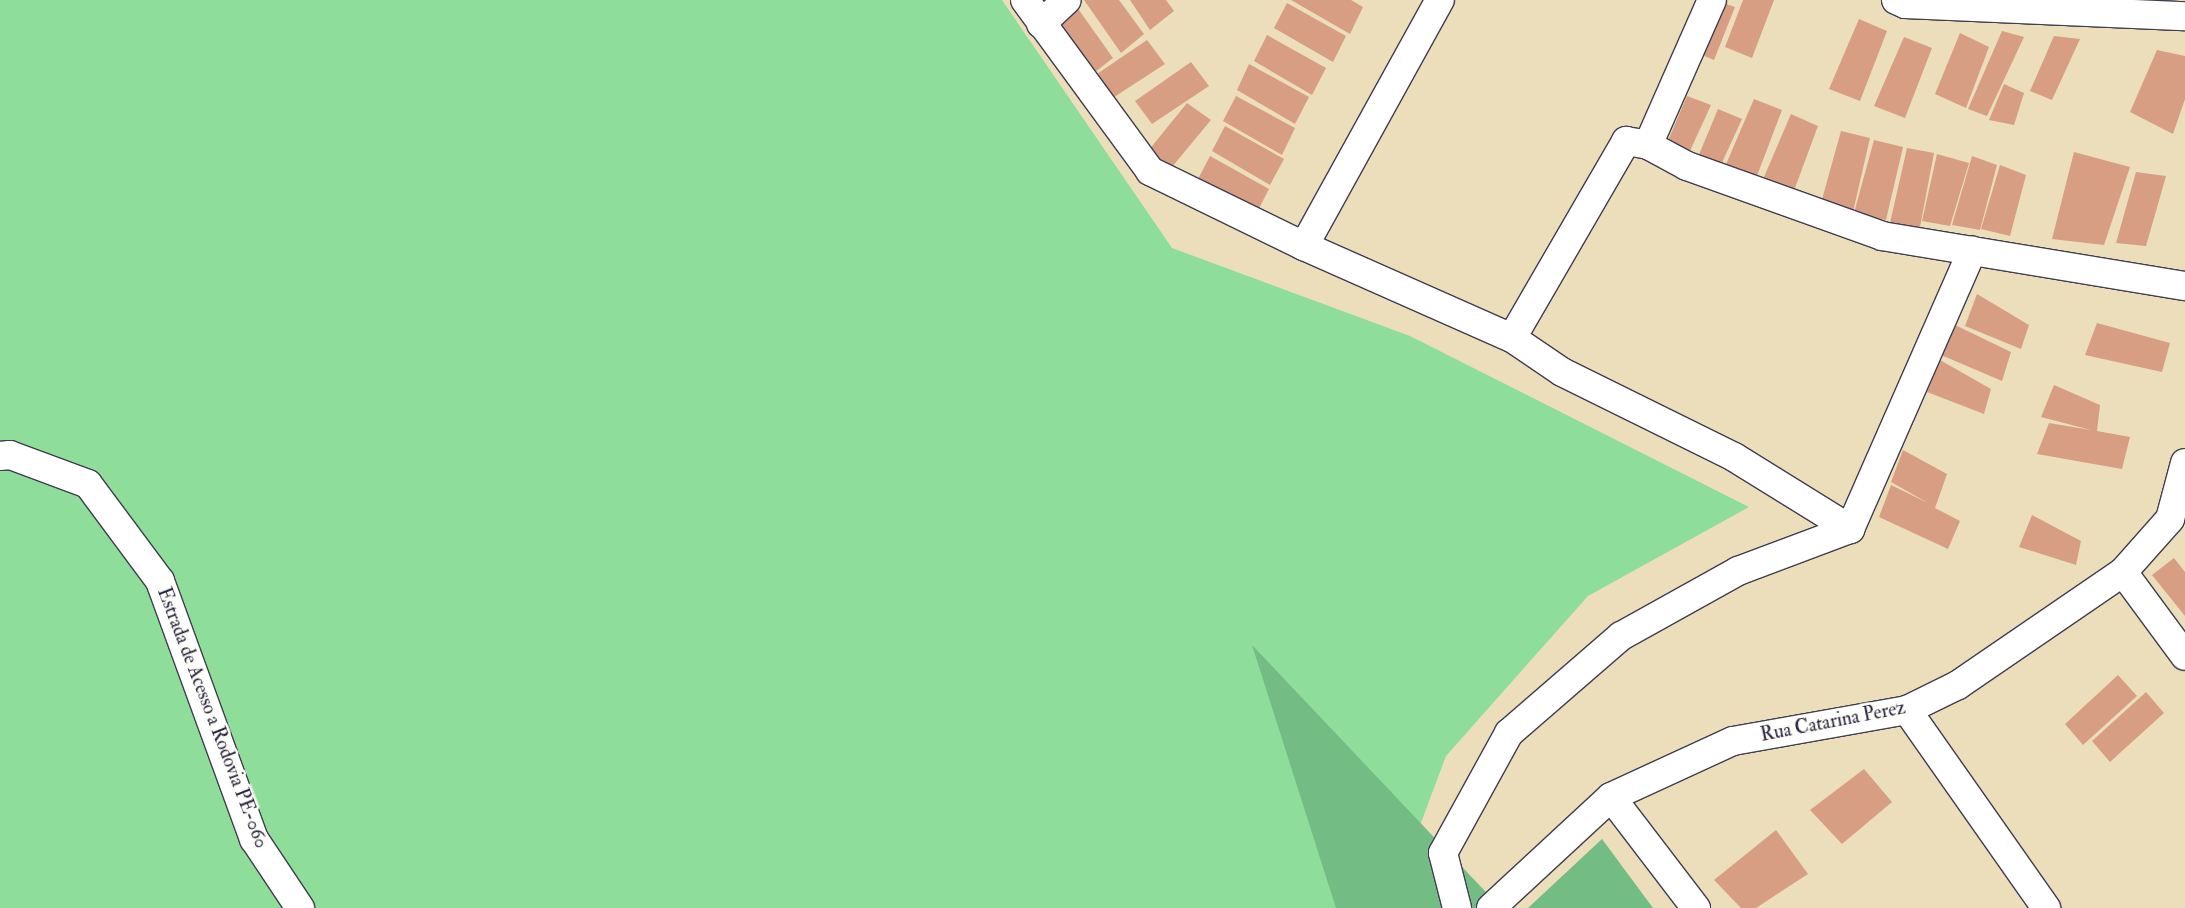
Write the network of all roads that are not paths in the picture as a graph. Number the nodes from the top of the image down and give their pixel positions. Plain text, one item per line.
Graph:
1 (1025, 0) edge
2 (1068, 0) edge
3 (1440, 0) edge
4 (1712, 0) edge
5 (1896, 0) edge
6 (2185, 16) edge
7 (1040, 24) junction
8 (1648, 145) junction
9 (1304, 246) junction
10 (1972, 251) junction
11 (2185, 286) edge
12 (1512, 338) junction
13 (0, 456) edge
14 (2185, 463) edge
15 (1850, 528) junction
16 (2123, 572) junction
17 (2185, 656) edge
18 (1907, 710) junction
19 (1611, 797) junction
20 (300, 908) edge
21 (1457, 908) edge
22 (1491, 908) edge
23 (1696, 908) edge
24 (2046, 908) edge

1 - 7 street
2 - 7 street
3 - 9 street
4 - 8 street
5 - 6 street
7 - 9 street
8 - 10 street
8 - 12 street
9 - 12 street
10 - 11 street
10 - 15 street
12 - 15 street
13 - 20 street, Estrada de Acesso a Rodovia PE-060
14 - 16 street, Rua Catarina Perez
15 - 21 street
16 - 17 street
16 - 18 street, Rua Catarina Perez
18 - 19 street, Rua Catarina Perez
18 - 24 street
19 - 22 street, Rua Catarina Perez
19 - 23 street

